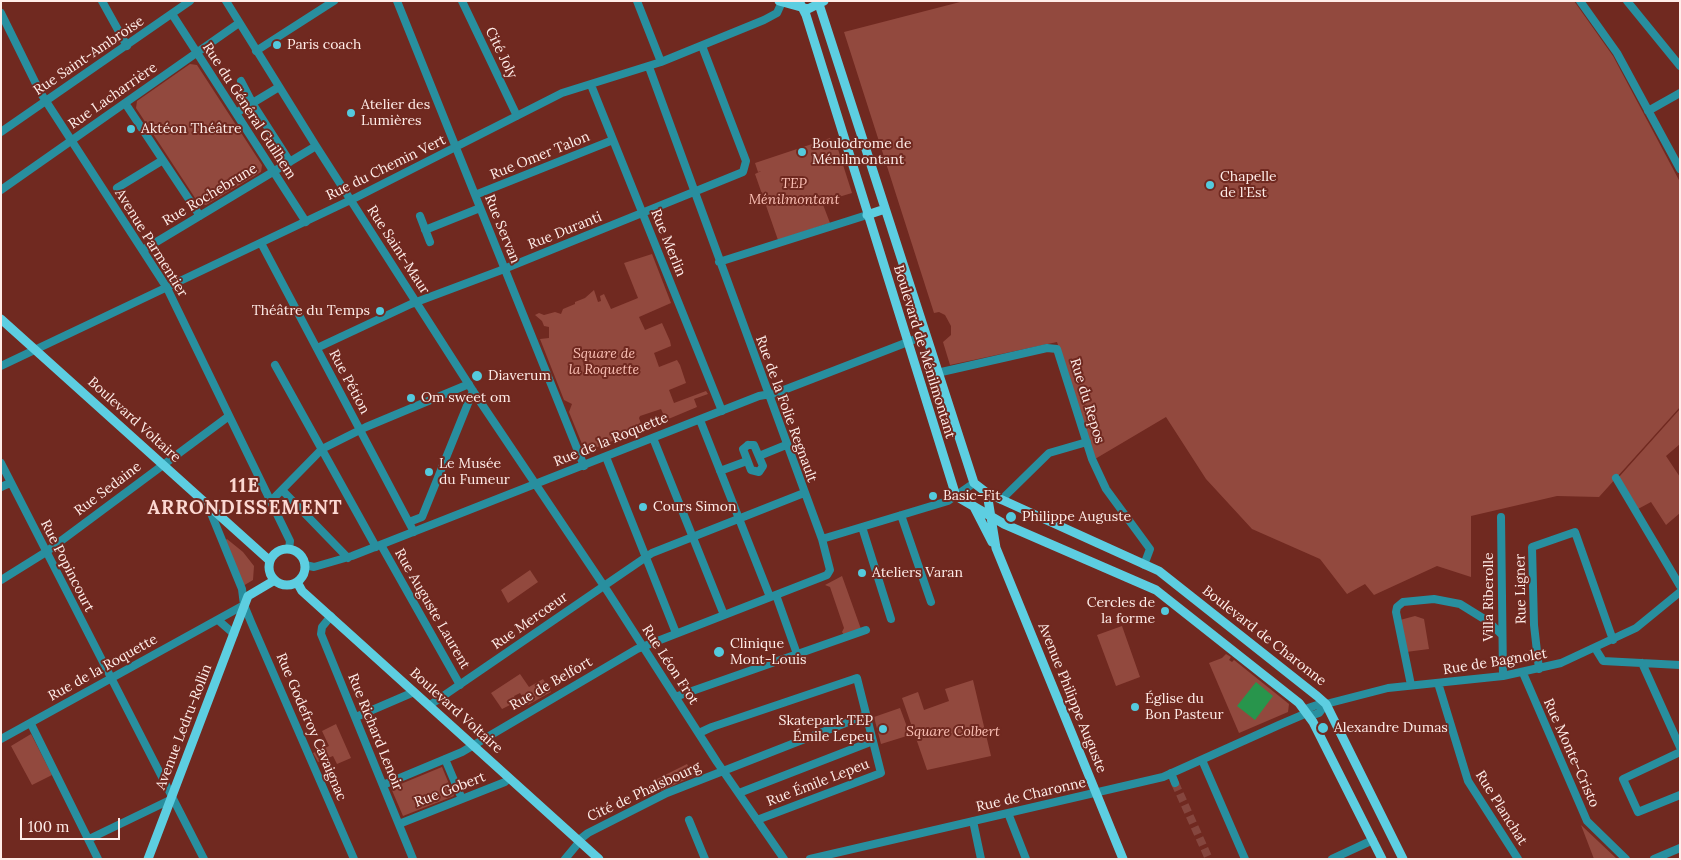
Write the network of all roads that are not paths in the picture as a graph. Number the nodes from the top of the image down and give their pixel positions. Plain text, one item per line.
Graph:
1 (102, 1) edge
2 (190, 1) edge
3 (226, 1) edge
4 (334, 1) edge
5 (397, 1) edge
6 (462, 1) edge
7 (637, 1) edge
8 (1580, 1) edge
9 (1627, 1) edge
10 (782, 2) edge
11 (821, 2) edge
12 (801, 5) edge
13 (1, 13) edge
14 (172, 14) junction
15 (240, 23) junction
16 (10, 30) junction
17 (2, 35) edge
18 (127, 46) junction
19 (702, 46) junction
20 (256, 51) junction
21 (196, 53) junction
22 (661, 62) junction
23 (1680, 66) edge
24 (649, 67) junction
25 (241, 81) dead end
26 (591, 85) junction
27 (279, 87) junction
28 (1680, 92) edge
29 (45, 101) junction
30 (125, 103) junction
31 (252, 103) junction
32 (1648, 111) junction
33 (236, 113) junction
34 (518, 116) junction
35 (1, 132) edge
36 (72, 140) junction
37 (613, 140) junction
38 (316, 146) junction
39 (456, 148) junction
40 (162, 160) junction
41 (290, 162) junction
42 (1678, 164) edge
43 (274, 172) junction
44 (117, 188) dead end
45 (1, 190) edge
46 (694, 192) junction
47 (475, 195) junction
48 (350, 200) junction
49 (480, 208) junction
50 (885, 209) junction
51 (643, 213) junction
52 (867, 215) junction
53 (200, 216) junction
54 (420, 216) dead end
55 (306, 222) junction
56 (425, 230) junction
57 (430, 242) dead end
58 (261, 243) junction
59 (143, 250) junction
60 (719, 262) junction
61 (505, 269) junction
62 (167, 288) junction
63 (417, 302) junction
64 (1, 319) edge
65 (926, 334) junction
66 (908, 341) junction
67 (317, 348) junction
68 (36, 350) junction
69 (275, 364) dead end
70 (1, 366) edge
71 (937, 373) junction
72 (471, 387) junction
73 (768, 394) junction
74 (722, 411) junction
75 (229, 416) junction
76 (700, 420) junction
77 (360, 429) junction
78 (653, 438) junction
79 (1086, 442) junction
80 (786, 445) junction
81 (322, 449) junction
82 (759, 456) junction
83 (606, 457) junction
84 (747, 461) junction
85 (1, 463) edge
86 (163, 465) junction
87 (584, 466) junction
88 (720, 471) junction
89 (1616, 478) dead end
90 (10, 483) junction
91 (974, 483) junction
92 (535, 485) junction
93 (1, 487) edge
94 (283, 491) junction
95 (804, 493) junction
96 (987, 493) junction
97 (956, 496) junction
98 (1001, 500) junction
99 (270, 502) junction
100 (207, 505) junction
101 (974, 507) junction
102 (901, 515) junction
103 (990, 515) junction
104 (422, 517) junction
105 (1501, 517) dead end
106 (739, 519) junction
107 (408, 522) junction
108 (862, 527) junction
109 (427, 528) junction
110 (414, 532) junction
111 (692, 538) junction
112 (822, 539) junction
113 (379, 546) junction
114 (996, 548) junction
115 (289, 549) junction
116 (46, 552) junction
117 (348, 558) junction
118 (645, 558) junction
119 (270, 561) junction
120 (305, 565) junction
121 (1144, 565) junction
122 (1166, 576) junction
123 (1, 580) edge
124 (275, 580) junction
125 (297, 582) junction
126 (604, 586) junction
127 (1680, 586) edge
128 (1156, 590) junction
129 (1680, 592) edge
130 (773, 596) junction
131 (931, 602) dead end
132 (244, 605) junction
133 (724, 615) junction
134 (331, 616) junction
135 (891, 619) dead end
136 (218, 620) junction
137 (866, 630) dead end
138 (676, 633) junction
139 (234, 634) junction
140 (1501, 634) junction
141 (1612, 640) junction
142 (643, 646) junction
143 (1594, 648) junction
144 (796, 654) junction
145 (1642, 663) junction
146 (1680, 665) edge
147 (1539, 669) junction
148 (1523, 672) junction
149 (1503, 676) junction
150 (111, 680) junction
151 (1438, 683) junction
152 (460, 685) junction
153 (1411, 685) junction
154 (414, 692) junction
155 (675, 698) junction
156 (1326, 704) junction
157 (430, 705) junction
158 (1307, 714) junction
159 (866, 716) junction
160 (356, 717) junction
161 (31, 724) junction
162 (699, 733) junction
163 (1, 739) edge
164 (873, 741) junction
165 (473, 745) junction
166 (1680, 747) edge
167 (1680, 752) edge
168 (445, 759) junction
169 (1202, 760) junction
170 (723, 770) junction
171 (1171, 774) junction
172 (509, 778) junction
173 (1175, 783) tunnel mouth
174 (383, 785) junction
175 (1096, 792) junction
176 (739, 793) junction
177 (1680, 795) edge
178 (172, 799) junction
179 (462, 799) junction
180 (1008, 813) junction
181 (689, 820) dead end
182 (757, 820) junction
183 (973, 821) junction
184 (399, 824) junction
185 (89, 839) junction
186 (1373, 840) junction
187 (579, 841) junction
188 (1680, 848) edge
189 (98, 859) edge
190 (148, 859) edge
191 (204, 859) edge
192 (354, 859) edge
193 (413, 859) edge
194 (565, 859) edge
195 (599, 859) edge
196 (706, 859) edge
197 (784, 859) edge
198 (810, 859) edge
199 (981, 859) edge
200 (1026, 859) edge
201 (1123, 859) edge
202 (1245, 859) edge
203 (1332, 859) edge
204 (1382, 859) edge
205 (1403, 859) edge
206 (1518, 859) edge
207 (1626, 859) edge
208 (1654, 859) edge

1 - 18 street
2 - 14 street, Rue Saint-Ambroise
3 - 15 street, Rue Saint-Maur
4 - 20 street
5 - 39 street, Rue Servan
6 - 34 street, Cité Joly
7 - 22 street
8 - 32 street
9 - 23 street
10 - 12 main road
10 - 19 street, Rue du Chemin Vert
11 - 12 main road, Boulevard de Ménilmontant
11 - 50 main road, Boulevard de Ménilmontant
12 - 52 main road, Boulevard de Ménilmontant
13 - 16 street, Avenue Parmentier
14 - 18 street, Rue Saint-Ambroise
14 - 21 street, Rue du Général Guilhem
15 - 20 street, Rue Saint-Maur
15 - 21 street, Rue Lacharrière
16 - 17 street
16 - 29 street, Avenue Parmentier
18 - 29 street, Rue Saint-Ambroise
19 - 22 street, Rue du Chemin Vert
19 - 46 street, Rue Duranti
20 - 27 street, Rue Saint-Maur
21 - 30 street, Rue Lacharrière
21 - 33 street, Rue du Général Guilhem
22 - 24 street, Rue du Chemin Vert
24 - 26 street, Rue du Chemin Vert
24 - 46 street, Rue de la Folie Regnault
25 - 31 street
26 - 34 street, Rue du Chemin Vert
26 - 37 street, Rue Merlin
27 - 31 street
27 - 38 street, Rue Saint-Maur
28 - 32 street
29 - 35 street, Rue Saint-Ambroise
29 - 36 street, Avenue Parmentier
30 - 36 street, Rue Lacharrière
30 - 40 street
31 - 33 street
31 - 41 street
32 - 42 street
33 - 43 street, Rue du Général Guilhem
34 - 39 street, Rue du Chemin Vert
36 - 45 street, Rue Lacharrière
36 - 59 street, Avenue Parmentier
37 - 47 street, Rue Omer Talon
37 - 51 street, Rue Merlin
38 - 41 street, Rue Rochebrune
38 - 48 street, Rue Saint-Maur
39 - 47 street, Rue Servan
39 - 48 street, Rue du Chemin Vert
40 - 44 street
40 - 53 street
41 - 43 street, Rue Rochebrune
43 - 53 street, Rue Rochebrune
43 - 55 street, Rue du Général Guilhem
46 - 51 street, Rue Duranti
46 - 60 street, Rue de la Folie Regnault
47 - 49 street, Rue Servan
48 - 55 street, Rue du Chemin Vert
48 - 63 street, Rue Saint-Maur
49 - 56 street
49 - 61 street, Rue Servan
50 - 52 main road
50 - 65 main road, Boulevard de Ménilmontant
51 - 61 street, Rue Duranti
51 - 74 street, Rue Merlin
52 - 60 street
52 - 66 main road, Boulevard de Ménilmontant
53 - 59 street, Rue Rochebrune
54 - 56 street
55 - 58 street, Rue du Chemin Vert
56 - 57 street
58 - 62 street, Rue du Chemin Vert
58 - 67 street, Rue Pétion
59 - 62 street, Avenue Parmentier
60 - 73 street, Rue de la Folie Regnault
61 - 63 street, Rue Duranti
61 - 87 street, Rue Servan
62 - 68 street, Rue du Chemin Vert
62 - 75 street, Avenue Parmentier
63 - 67 street, Rue Duranti
63 - 72 street, Rue Saint-Maur
64 - 68 main road, Boulevard Voltaire
65 - 66 street, Rue de la Roquette
65 - 71 main road, Boulevard de Ménilmontant
66 - 73 street, Rue de la Roquette
66 - 97 main road, Boulevard de Ménilmontant
67 - 77 street, Rue Pétion
68 - 70 street, Rue du Chemin Vert
68 - 86 main road, Boulevard Voltaire
69 - 81 street, Rue Auguste Laurent
71 - 79 street, Rue du Repos
71 - 91 main road, Boulevard de Ménilmontant
72 - 77 street
72 - 92 street, Rue Saint-Maur
72 - 104 street
73 - 74 street, Rue de la Roquette
73 - 80 street, Rue de la Folie Regnault
74 - 76 street, Rue de la Roquette
75 - 86 street, Rue Sedaine
75 - 99 street, Avenue Parmentier
76 - 78 street, Rue de la Roquette
76 - 88 street
77 - 81 street
77 - 107 street, Rue Pétion
78 - 83 street, Rue de la Roquette
78 - 111 street
79 - 98 street
79 - 121 street, Rue du Repos
80 - 82 street
80 - 95 street, Rue de la Folie Regnault
81 - 94 street
81 - 113 street, Rue Auguste Laurent
82 - 84 street
82 - 84 street
83 - 87 street, Rue de la Roquette
83 - 118 street
84 - 88 street
85 - 90 street, Rue Popincourt
86 - 100 main road, Boulevard Voltaire
86 - 116 street, Rue Sedaine
87 - 92 street, Rue de la Roquette
88 - 106 street
89 - 127 street
90 - 93 street
90 - 116 street, Rue Popincourt
91 - 96 main road, Boulevard de Charonne
91 - 97 street
92 - 109 street, Rue de la Roquette
92 - 126 street, Rue Léon Frot
94 - 99 street
94 - 117 street
95 - 106 street, Rue Mercœur
95 - 112 street, Rue de la Folie Regnault
96 - 98 main road, Boulevard de Charonne
96 - 103 main road, Avenue Philippe Auguste
97 - 101 main road
97 - 102 street
98 - 121 main road, Boulevard de Charonne
99 - 115 street, Avenue Parmentier
100 - 119 main road, Boulevard Voltaire
100 - 132 street, Rue Godefroy Cavaignac
101 - 103 main road
101 - 114 main road, Avenue Philippe Auguste
102 - 108 street
102 - 131 street
103 - 114 main road, Avenue Philippe Auguste
103 - 128 main road
104 - 107 street
104 - 109 street
105 - 140 street, Villa Riberolle
106 - 111 street, Rue Mercœur
106 - 130 street
107 - 110 street, Rue Pétion
108 - 112 street
108 - 135 street
109 - 110 street, Rue de la Roquette
110 - 113 street, Rue de la Roquette
111 - 118 street, Rue Mercœur
111 - 133 street
112 - 130 street, Rue de la Folie Regnault
113 - 117 street, Rue de la Roquette
113 - 152 street, Rue Auguste Laurent
114 - 175 main road, Avenue Philippe Auguste
115 - 119 main road
115 - 120 main road
116 - 123 street, Rue Sedaine
116 - 150 street, Rue Popincourt
117 - 120 street, Rue de la Roquette
118 - 126 street, Rue Mercœur
118 - 138 street
119 - 124 main road
120 - 125 main road
121 - 122 main road, Boulevard de Charonne
122 - 128 main road
122 - 156 main road, Boulevard de Charonne
124 - 125 main road
124 - 132 main road, Rue de la Roquette
125 - 134 main road, Boulevard Voltaire
126 - 142 street, Rue Léon Frot
126 - 152 street, Rue Mercœur
128 - 158 main road
129 - 141 street, Rue de Bagnolet
130 - 133 street, Rue de la Folie Regnault
130 - 144 street
132 - 136 street, Rue de la Roquette
132 - 139 main road, Avenue Ledru-Rollin
132 - 192 street, Rue Godefroy Cavaignac
133 - 138 street, Rue de la Folie Regnault
134 - 154 main road, Boulevard Voltaire
134 - 160 street, Rue Richard Lenoir
136 - 139 street
136 - 150 street, Rue de la Roquette
137 - 144 street
138 - 142 street, Rue de la Folie Regnault
139 - 178 main road, Avenue Ledru-Rollin
140 - 149 street, Villa Riberolle
140 - 153 street
141 - 143 street, Rue de Bagnolet
141 - 147 street, Rue Ligner
142 - 155 street, Rue Léon Frot
142 - 165 street, Rue de Belfort
143 - 145 street
143 - 147 street, Rue de Bagnolet
144 - 155 street
145 - 146 street
145 - 166 street
147 - 148 street, Rue de Bagnolet
148 - 149 street, Rue de Bagnolet
148 - 207 street, Rue Monte-Cristo
149 - 151 street, Rue de Bagnolet
150 - 161 street, Rue de la Roquette
150 - 178 street, Rue Popincourt
151 - 153 street, Rue de Bagnolet
151 - 206 street, Rue Planchat
152 - 157 street, Rue Mercœur
153 - 156 street, Rue de Bagnolet
154 - 157 main road, Boulevard Voltaire
154 - 160 street
155 - 162 street, Rue Léon Frot
156 - 158 street, Rue de Charonne
156 - 205 main road, Boulevard de Charonne
157 - 165 main road, Boulevard Voltaire
158 - 169 street, Rue de Charonne
158 - 186 main road
159 - 162 street, Rue Émile Lepeu
159 - 164 street, Rue Émile Lepeu
159 - 170 street, Cité de Phalsbourg
160 - 174 street, Rue Richard Lenoir
161 - 163 street, Rue de la Roquette
161 - 185 street
162 - 170 street, Rue Léon Frot
164 - 176 street
164 - 182 street, Rue Émile Lepeu
165 - 168 street, Rue de Belfort
165 - 172 main road, Boulevard Voltaire
167 - 177 street
168 - 174 street, Rue de Belfort
168 - 179 street
169 - 171 street, Rue de Charonne
169 - 202 street
170 - 176 street, Rue Léon Frot
170 - 187 street, Cité de Phalsbourg
171 - 173 street
171 - 175 street, Rue de Charonne
172 - 179 street, Rue Gobert
172 - 187 main road, Boulevard Voltaire
174 - 184 street, Rue Richard Lenoir
175 - 180 street, Rue de Charonne
175 - 201 main road, Avenue Philippe Auguste
176 - 182 street, Rue Léon Frot
178 - 185 street
178 - 190 main road, Avenue Ledru-Rollin
178 - 191 street, Rue Popincourt
179 - 184 street, Rue Gobert
180 - 183 street, Rue de Charonne
180 - 200 street
181 - 196 street
182 - 197 street, Rue Léon Frot
183 - 198 street, Rue de Charonne
183 - 199 street
184 - 193 street, Rue Richard Lenoir
185 - 189 street
186 - 203 street
186 - 204 main road
187 - 194 street, Cité de Phalsbourg
187 - 195 main road, Boulevard Voltaire
188 - 208 street

